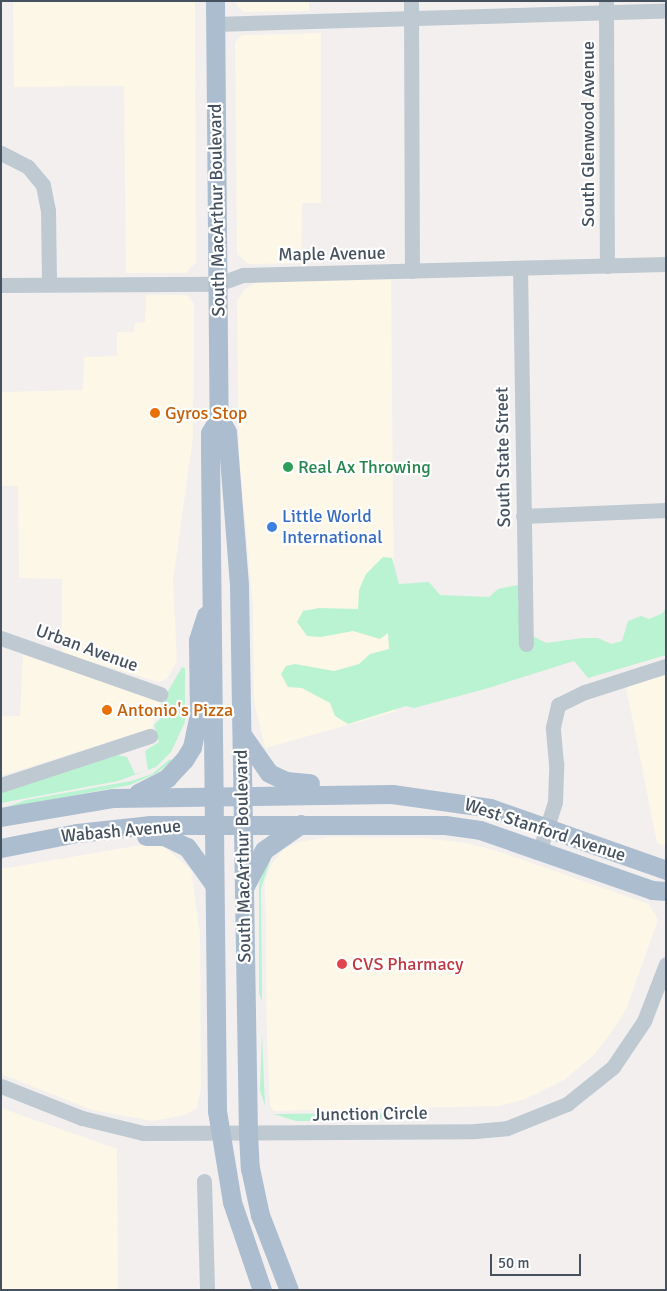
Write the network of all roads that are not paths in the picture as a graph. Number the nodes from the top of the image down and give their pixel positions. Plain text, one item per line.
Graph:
1 (215, 1) edge
2 (411, 1) edge
3 (606, 7) edge
4 (666, 11) edge
5 (411, 17) junction
6 (215, 24) junction
7 (1, 153) edge
8 (666, 264) edge
9 (607, 266) junction
10 (520, 268) junction
11 (412, 271) junction
12 (49, 284) junction
13 (218, 284) junction
14 (1, 285) edge
15 (219, 418) junction
16 (666, 510) edge
17 (523, 516) junction
18 (211, 602) junction
19 (1, 638) edge
20 (526, 644) dead end
21 (666, 666) edge
22 (160, 694) dead end
23 (242, 734) junction
24 (150, 736) dead end
25 (1, 785) edge
26 (383, 793) junction
27 (213, 794) junction
28 (243, 794) junction
29 (113, 798) junction
30 (1, 817) edge
31 (213, 824) junction
32 (243, 824) junction
33 (301, 824) junction
34 (548, 827) junction
35 (5, 847) edge
36 (540, 849) junction
37 (666, 870) edge
38 (213, 883) junction
39 (243, 889) junction
40 (666, 890) edge
41 (666, 964) edge
42 (1, 1086) edge
43 (219, 1134) junction
44 (248, 1134) junction
45 (204, 1181) dead end
46 (207, 1290) edge
47 (262, 1290) edge
48 (289, 1290) edge

1 - 6 main road, South MacArthur Boulevard
2 - 5 street
3 - 4 street
3 - 5 street
3 - 9 street, South Glenwood Avenue
5 - 6 street
5 - 11 street
6 - 13 main road, South MacArthur Boulevard
7 - 12 street
8 - 9 street, Maple Avenue
9 - 10 street, Maple Avenue
10 - 11 street, Maple Avenue
10 - 17 street, South State Street
11 - 13 street, Maple Avenue
12 - 13 street, Maple Avenue
12 - 14 street, Maple Avenue
13 - 15 main road, South MacArthur Boulevard
15 - 18 main road, South MacArthur Boulevard
15 - 23 main road, South MacArthur Boulevard
16 - 17 street
17 - 20 street, South State Street
18 - 27 main road, South MacArthur Boulevard
18 - 29 main road
19 - 22 street, Urban Avenue
21 - 34 street
23 - 26 main road
23 - 28 main road, South MacArthur Boulevard
24 - 25 street
26 - 28 main road, West Stanford Avenue
26 - 34 main road, West Stanford Avenue
27 - 28 main road, Wabash Avenue
27 - 29 main road, Wabash Avenue
27 - 31 main road, South MacArthur Boulevard
28 - 32 main road, South MacArthur Boulevard
29 - 30 main road, Wabash Avenue
31 - 32 main road, Wabash Avenue
31 - 35 main road, Wabash Avenue
31 - 38 main road, South MacArthur Boulevard
32 - 33 main road, West Stanford Avenue
32 - 39 main road, South MacArthur Boulevard
33 - 36 main road, West Stanford Avenue
33 - 39 main road
34 - 36 street
34 - 37 main road, West Stanford Avenue
35 - 38 main road
36 - 40 main road, West Stanford Avenue
38 - 43 main road, South MacArthur Boulevard
39 - 44 main road, South MacArthur Boulevard
41 - 44 street, Junction Circle
42 - 43 street, Junction Circle
43 - 44 street, Junction Circle
43 - 47 main road, South MacArthur Boulevard
44 - 48 main road, South MacArthur Boulevard
45 - 46 street

